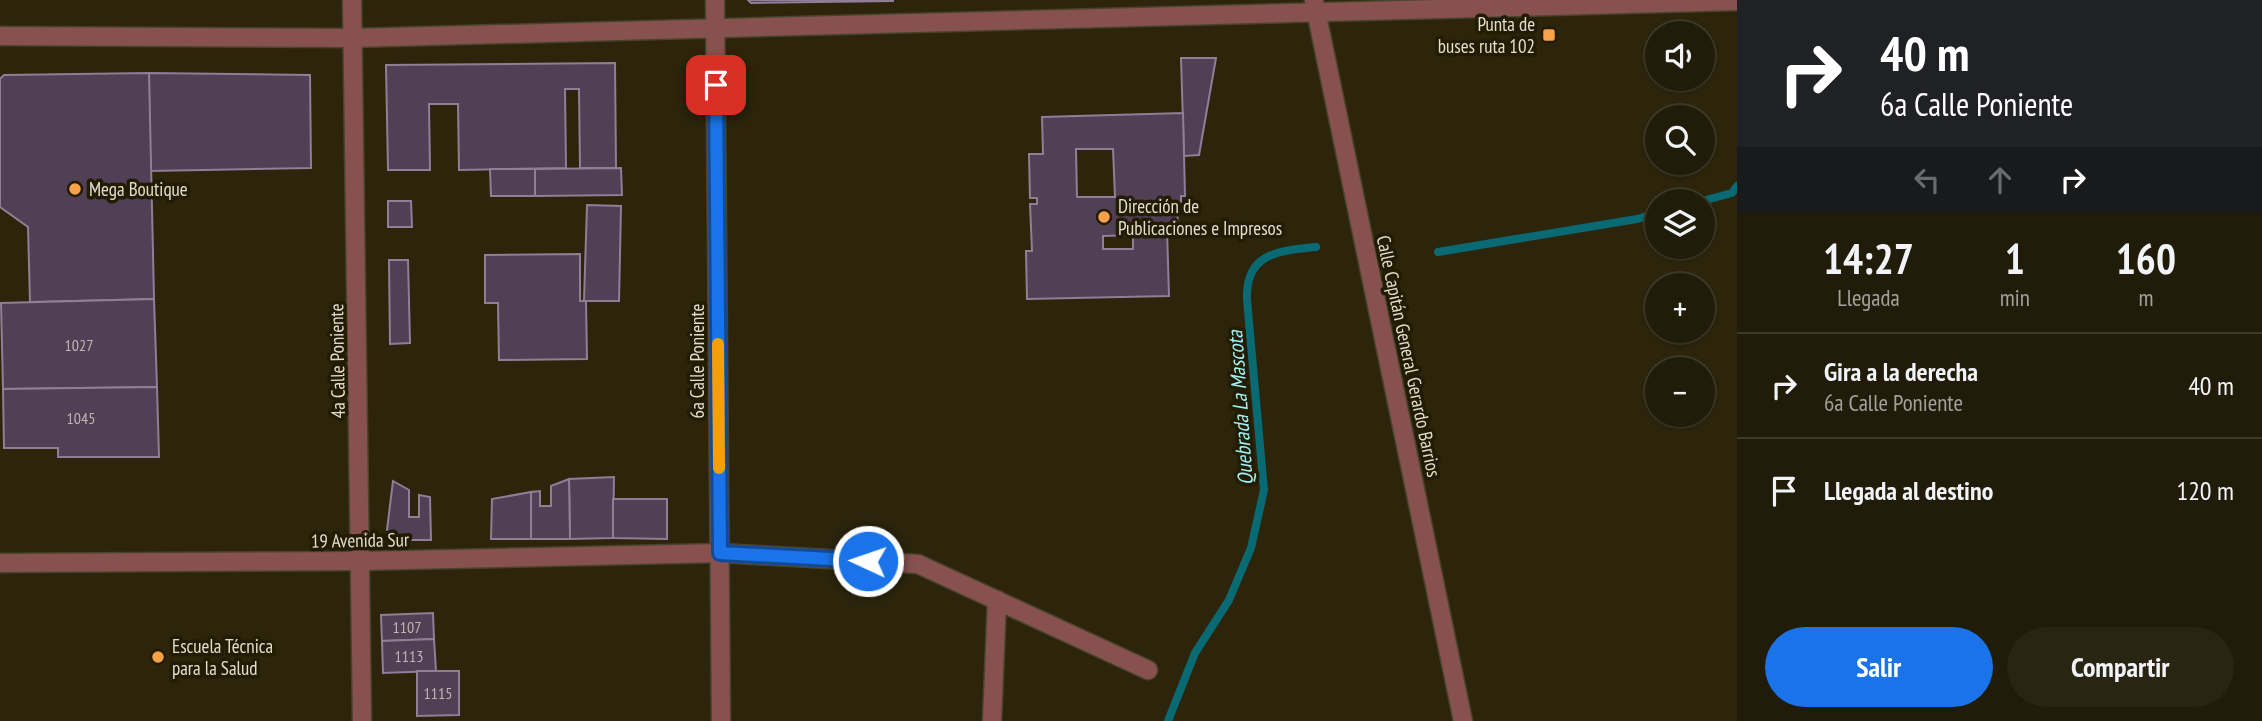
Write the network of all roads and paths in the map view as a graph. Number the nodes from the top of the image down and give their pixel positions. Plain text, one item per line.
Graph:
1 (352, 0) edge
2 (715, 0) edge
3 (1737, 1) edge
4 (1467, 4) edge
5 (1315, 6) edge
6 (715, 30) junction
7 (0, 36) edge
8 (354, 38) junction
9 (720, 553) junction
10 (360, 561) junction
11 (0, 563) edge
12 (997, 600) junction
13 (1149, 670) dead end
14 (362, 721) edge
15 (721, 721) edge
16 (992, 721) edge
17 (1463, 721) edge

1 - 8 street, 4a Calle Poniente
2 - 6 street, 6a Calle Poniente
3 - 4 street
4 - 5 street
5 - 6 street
5 - 17 street, Calle Capitán General Gerardo Barrios
6 - 8 street
6 - 9 street, 6a Calle Poniente
7 - 8 street
8 - 10 street, 4a Calle Poniente
9 - 10 street, 19 Avenida Sur
9 - 12 street, 19 Avenida Sur
9 - 15 street, 6a Calle Poniente
10 - 11 street, 19 Avenida Sur
10 - 14 street, 4a Calle Poniente
12 - 13 street, 19 Avenida Sur
12 - 16 street

